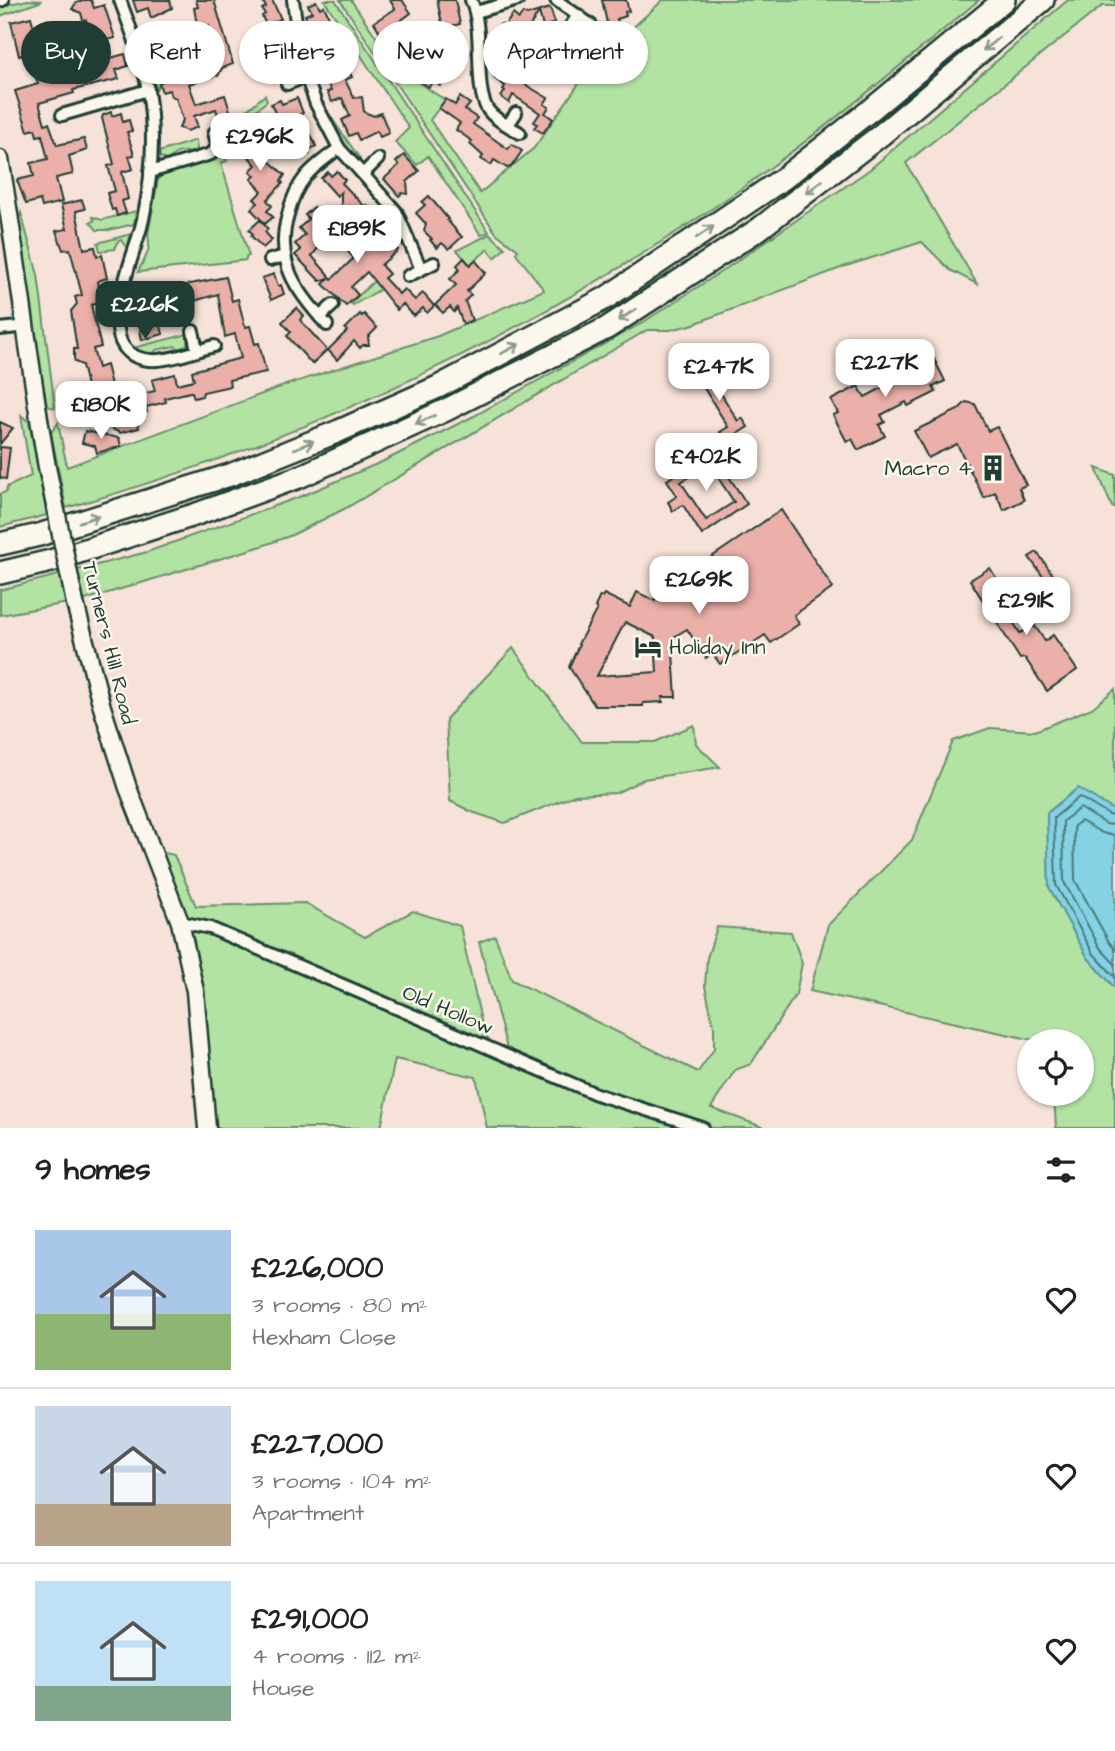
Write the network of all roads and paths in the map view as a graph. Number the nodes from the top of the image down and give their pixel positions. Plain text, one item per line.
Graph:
1 (120, 0) edge
2 (293, 0) edge
3 (471, 0) edge
4 (518, 0) edge
5 (556, 0) edge
6 (1004, 0) edge
7 (1043, 0) edge
8 (476, 12) junction
9 (578, 15) junction
10 (127, 21) edge
11 (296, 21) edge
12 (574, 21) edge
13 (587, 21) edge
14 (146, 84) edge
15 (308, 84) edge
16 (148, 90) junction
17 (75, 111) junction
18 (516, 113) dead end
19 (62, 115) dead end
20 (79, 124) dead end
21 (508, 125) junction
22 (214, 133) dead end
23 (520, 133) dead end
24 (339, 148) junction
25 (0, 159) edge
26 (378, 159) dead end
27 (150, 172) junction
28 (363, 174) junction
29 (285, 257) junction
30 (270, 260) dead end
31 (434, 263) dead end
32 (421, 269) junction
33 (408, 276) dead end
34 (332, 305) dead end
35 (27, 326) junction
36 (0, 329) edge
37 (193, 331) dead end
38 (214, 346) dead end
39 (197, 350) junction
40 (0, 544) edge
41 (0, 573) edge
42 (180, 922) junction
43 (207, 1128) edge
44 (703, 1128) edge

1 - 10 street
2 - 11 street
3 - 8 street
4 - 8 street
5 - 9 street
40 -> 6 highway
7 -> 41 highway
8 - 21 street
9 - 12 street
9 - 13 street
14 - 16 street
15 - 24 street
16 - 17 street
16 - 27 street
17 - 19 street
17 - 20 street
18 - 21 street
21 - 23 street
22 - 27 street
24 - 28 street
24 - 29 street
25 - 35 street, Turners Hill Road
26 - 28 street
27 - 39 street
28 - 32 street
29 - 30 street
29 - 34 street
31 - 32 street
32 - 33 street
35 - 36 street
35 - 42 street, Turners Hill Road, bridge
37 - 39 street
38 - 39 street
42 - 43 street, Turners Hill Road
42 - 44 street, Old Hollow

